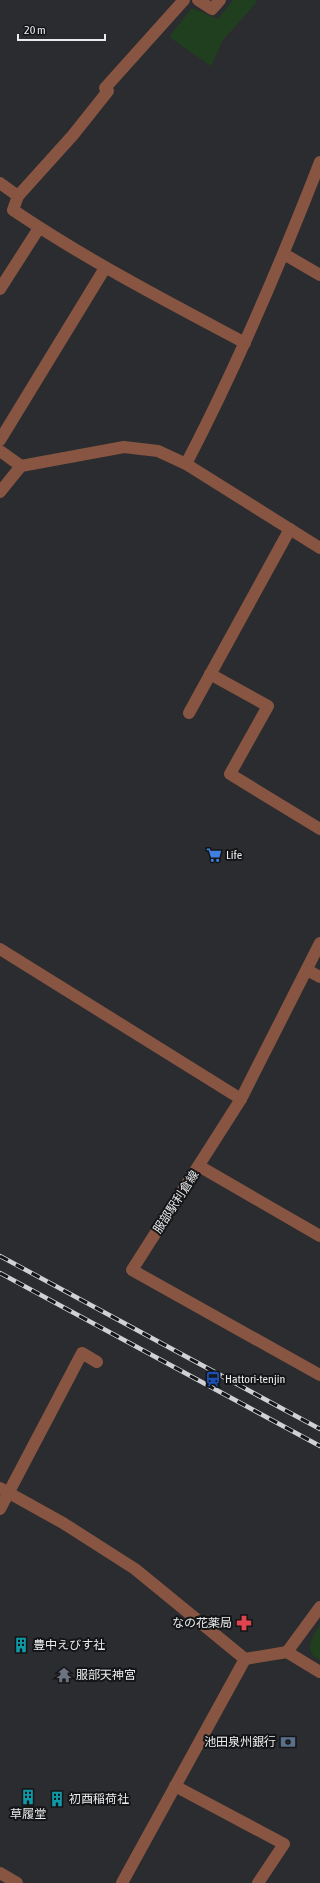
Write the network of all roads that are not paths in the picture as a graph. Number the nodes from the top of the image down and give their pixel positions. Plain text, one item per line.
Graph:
1 (184, 0) edge
2 (198, 0) edge
3 (220, 0) edge
4 (320, 162) edge
5 (0, 184) edge
6 (18, 196) junction
7 (39, 228) junction
8 (284, 254) junction
9 (105, 268) junction
10 (320, 275) edge
11 (0, 290) edge
12 (245, 343) junction
13 (0, 440) edge
14 (0, 451) edge
15 (186, 464) junction
16 (22, 466) junction
17 (0, 492) edge
18 (290, 530) junction
19 (320, 548) edge
20 (210, 674) junction
21 (188, 714) dead end
22 (320, 829) edge
23 (320, 943) edge
24 (0, 949) edge
25 (307, 970) junction
26 (320, 977) edge
27 (241, 1099) junction
28 (199, 1166) junction
29 (320, 1236) edge
30 (98, 1362) dead end
31 (320, 1375) edge
32 (4, 1490) edge
33 (0, 1508) edge
34 (320, 1608) edge
35 (288, 1652) junction
36 (245, 1659) junction
37 (320, 1672) edge
38 (175, 1786) junction
39 (0, 1873) edge
40 (17, 1883) edge
41 (122, 1883) edge
42 (258, 1883) edge

1 - 6 street
2 - 3 street
4 - 8 street
5 - 6 street
6 - 7 street
7 - 9 street
7 - 11 street
8 - 10 street
8 - 12 street
9 - 12 street
9 - 13 street
12 - 15 street
14 - 16 street
15 - 16 street
15 - 18 street
16 - 17 street
18 - 19 street
18 - 20 street
20 - 21 street
20 - 22 street
23 - 25 street, 服部駅利倉線
24 - 27 street
25 - 26 street
25 - 27 street, 服部駅利倉線
27 - 28 street, 服部駅利倉線
28 - 29 street
28 - 31 street, 服部駅利倉線
30 - 32 street
32 - 33 street
32 - 36 street
34 - 35 street
35 - 36 street
35 - 37 street
36 - 38 street
38 - 41 street
38 - 42 street
39 - 40 street

